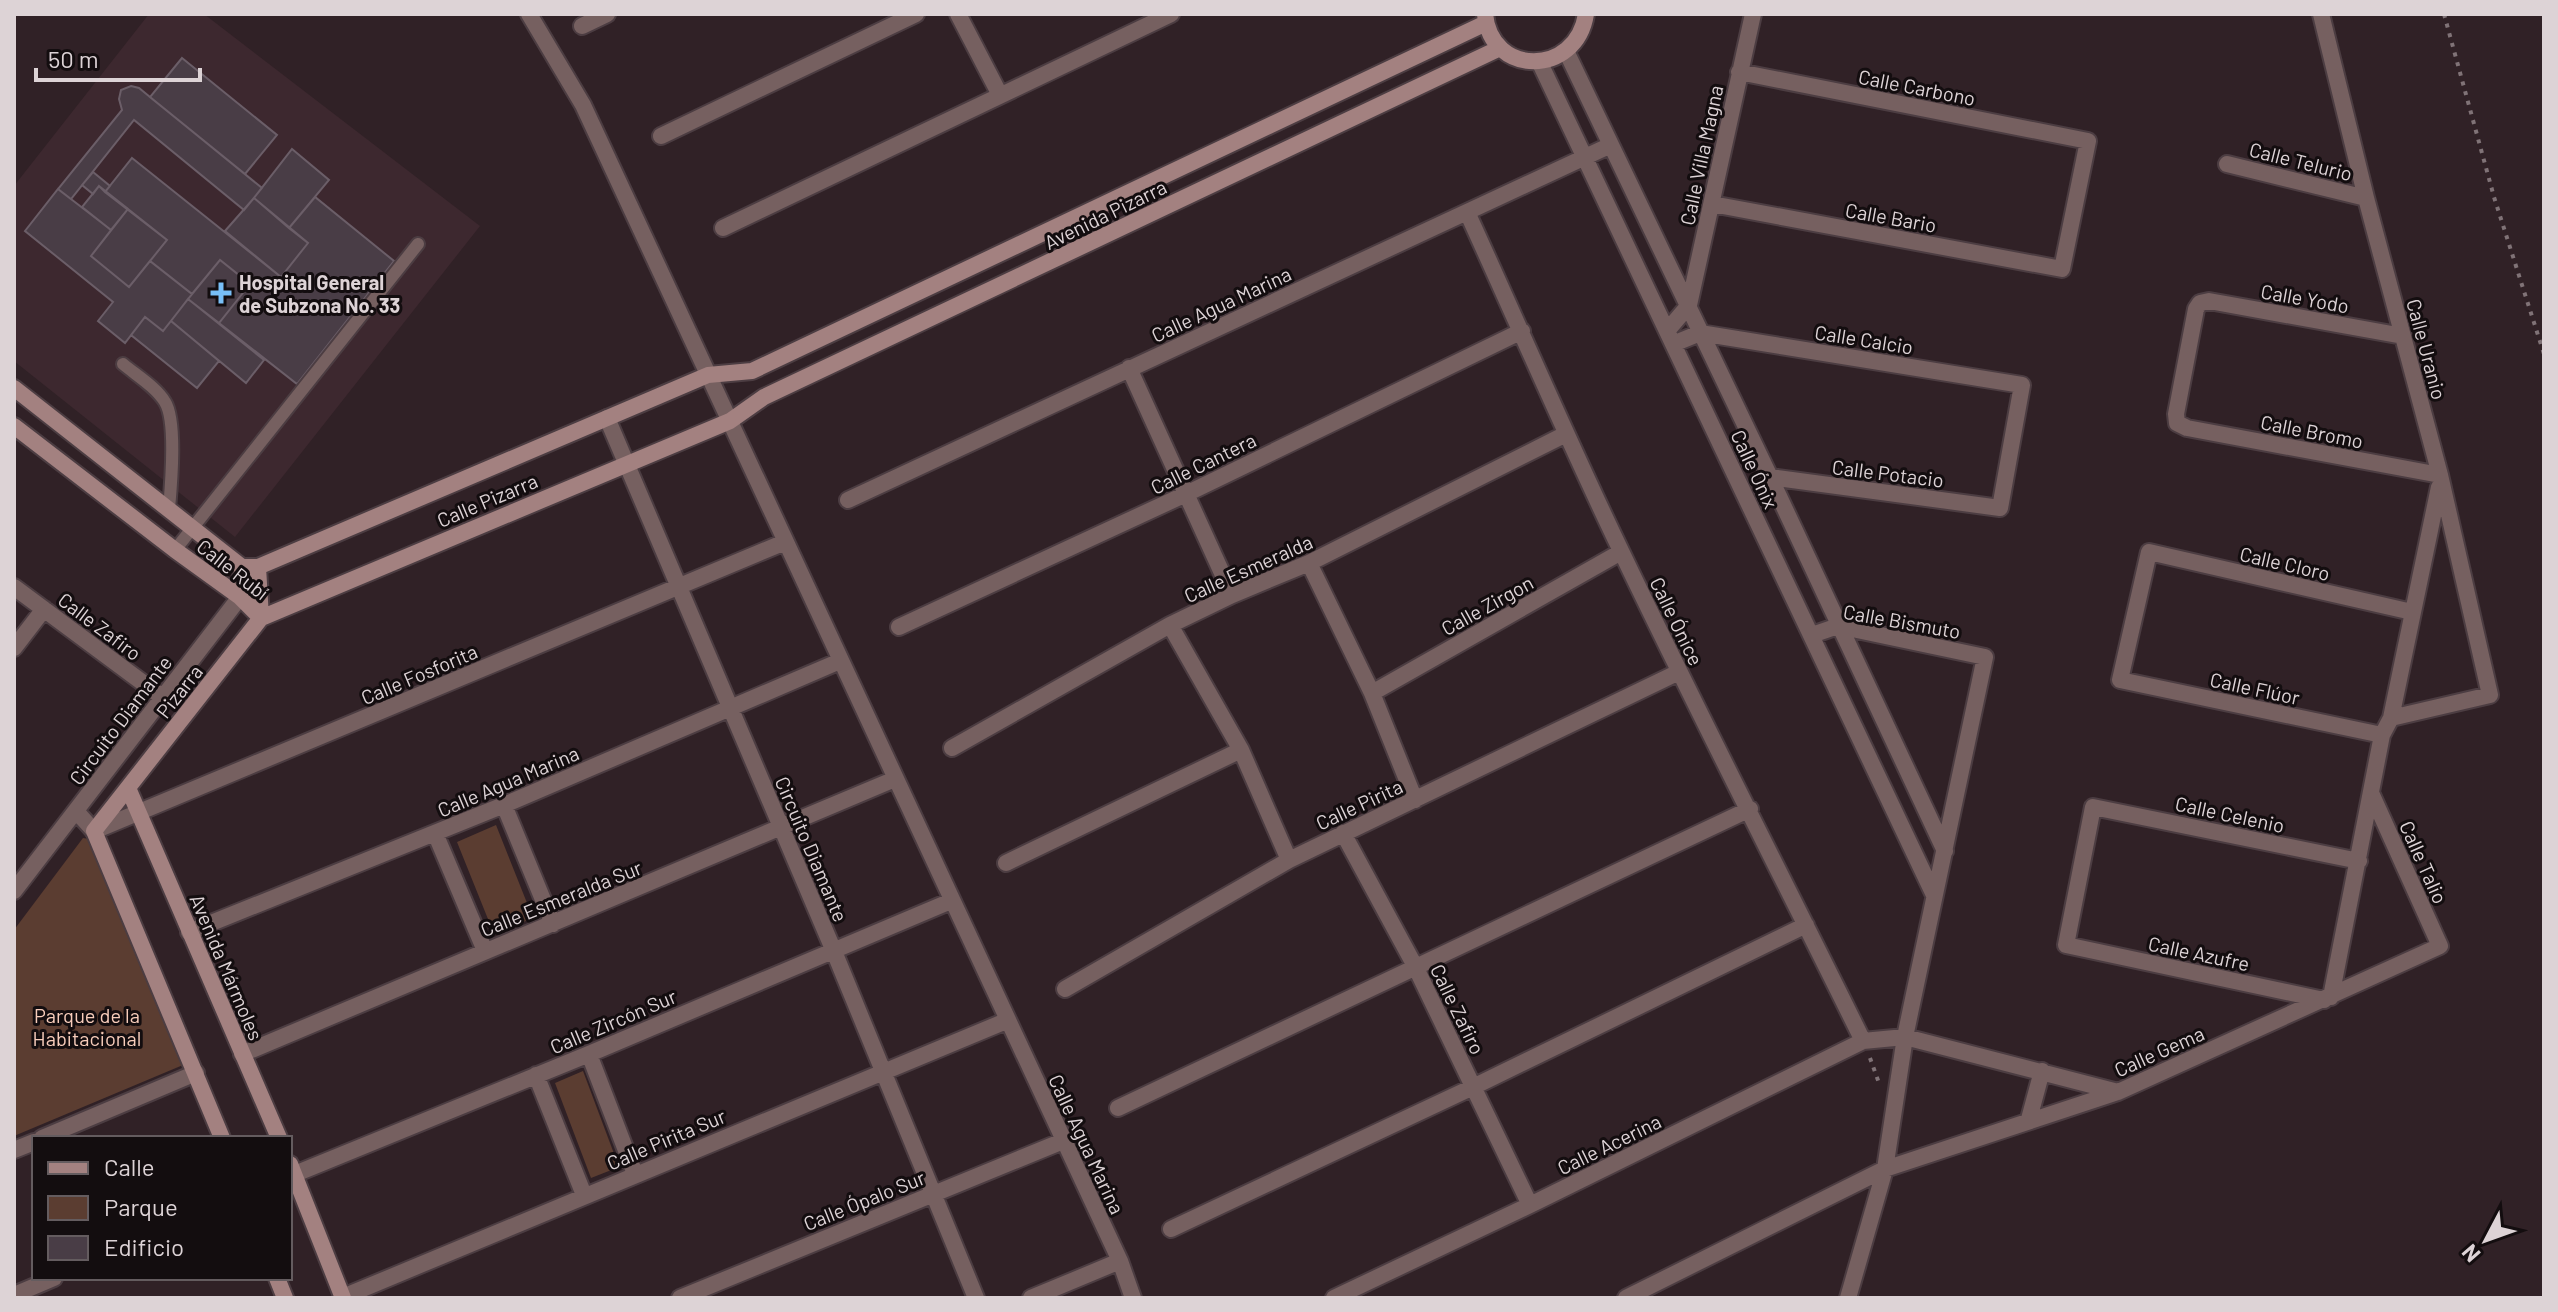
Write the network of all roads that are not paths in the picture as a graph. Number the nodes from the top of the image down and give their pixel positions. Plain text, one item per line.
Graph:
1 (529, 14) edge
2 (607, 14) edge
3 (916, 14) edge
4 (958, 14) edge
5 (1171, 14) edge
6 (1586, 14) edge
7 (1753, 14) edge
8 (2321, 14) edge
9 (1485, 18) edge
10 (582, 26) dead end
11 (1500, 48) junction
12 (1566, 51) junction
13 (1539, 61) junction
14 (1739, 72) junction
15 (1000, 95) junction
16 (661, 136) dead end
17 (1243, 139) junction
18 (1611, 145) junction
19 (1583, 157) junction
20 (2227, 164) dead end
21 (1255, 165) junction
22 (2366, 198) junction
23 (1712, 204) junction
24 (1467, 212) junction
25 (723, 228) dead end
26 (418, 244) dead end
27 (1014, 248) junction
28 (2062, 269) joint
29 (1026, 274) junction
30 (1689, 305) junction
31 (1522, 331) junction
32 (1700, 333) junction
33 (2403, 336) junction
34 (1670, 338) junction
35 (123, 364) dead end
36 (1129, 368) junction
37 (752, 371) junction
38 (708, 375) junction
39 (14, 388) edge
40 (764, 397) junction
41 (607, 418) junction
42 (730, 421) junction
43 (2177, 423) joint
44 (14, 426) edge
45 (1566, 434) junction
46 (627, 463) junction
47 (1770, 477) junction
48 (2440, 477) junction
49 (1186, 494) junction
50 (848, 500) dead end
51 (2000, 508) joint
52 (169, 509) junction
53 (192, 528) junction
54 (785, 542) junction
55 (175, 550) junction
56 (1621, 552) junction
57 (1309, 563) junction
58 (250, 567) junction
59 (14, 587) edge
60 (680, 587) junction
61 (1232, 595) junction
62 (240, 597) junction
63 (44, 609) junction
64 (2412, 612) junction
65 (261, 618) junction
66 (1170, 625) junction
67 (1838, 626) junction
68 (899, 627) dead end
69 (1812, 635) junction
70 (14, 648) edge
71 (840, 661) junction
72 (1679, 672) junction
73 (2120, 680) joint
74 (1372, 693) junction
75 (162, 697) junction
76 (730, 707) junction
77 (2391, 718) junction
78 (2382, 735) junction
79 (952, 748) dead end
80 (1241, 750) junction
81 (895, 779) junction
82 (128, 788) junction
83 (2372, 795) junction
84 (1415, 800) junction
85 (504, 805) junction
86 (1750, 809) junction
87 (76, 811) junction
88 (138, 812) junction
89 (780, 829) junction
90 (94, 831) junction
91 (435, 833) junction
92 (1343, 833) junction
93 (1945, 851) junction
94 (1289, 860) junction
95 (2359, 861) junction
96 (1006, 863) dead end
97 (14, 891) edge
98 (1934, 895) junction
99 (951, 901) junction
100 (553, 924) junction
101 (1806, 925) junction
102 (189, 932) junction
103 (2066, 945) joint
104 (2440, 946) joint
105 (833, 949) junction
106 (485, 951) junction
107 (1416, 968) junction
108 (1065, 989) dead end
109 (2328, 999) junction
110 (1006, 1021) junction
111 (1905, 1037) junction
112 (1863, 1041) junction
113 (242, 1054) junction
114 (589, 1054) junction
115 (883, 1071) junction
116 (2042, 1071) junction
117 (196, 1073) junction
118 (536, 1075) junction
119 (1473, 1087) junction
120 (2118, 1092) junction
121 (1118, 1108) dead end
122 (2029, 1119) junction
123 (47, 1136) edge
124 (221, 1136) edge
125 (278, 1136) edge
126 (1063, 1141) junction
127 (1885, 1169) junction
128 (292, 1171) edge
129 (292, 1173) edge
130 (635, 1174) junction
131 (933, 1193) junction
132 (584, 1195) junction
133 (1530, 1205) junction
134 (1171, 1229) dead end
135 (1120, 1261) junction
136 (49, 1280) edge
137 (14, 1295) edge
138 (343, 1298) edge
139 (680, 1298) edge
140 (976, 1298) edge
141 (1031, 1298) edge
142 (1133, 1298) edge
143 (1334, 1298) edge
144 (1626, 1298) edge
145 (1848, 1298) edge

1 - 38 street, Calle Agua Marina
2 - 10 street
3 - 16 street
4 - 15 street
5 - 15 street
6 - 12 street
7 - 14 street, Calle Villa Magna
8 - 22 street, Calle Uranio
9 - 11 street
9 - 17 street, Avenida Pizarra
11 - 13 street
11 - 21 street, Avenida Pizarra
12 - 13 street
12 - 18 street, Calle Ónix
13 - 19 street, Calle Ónix
14 - 23 street, Calle Villa Magna
14 - 28 street, Calle Carbono
15 - 25 street
17 - 21 street
17 - 27 street, Avenida Pizarra
18 - 19 street, Calle Agua Marina
18 - 30 street, Calle Ónix
19 - 24 street, Calle Agua Marina
19 - 34 street, Calle Ónix
20 - 22 street, Calle Telurio
21 - 29 street, Avenida Pizarra
22 - 33 street, Calle Uranio
23 - 28 street, Calle Bario
23 - 30 street, Calle Villa Magna
24 - 31 street, Calle Ónice
24 - 36 street, Calle Agua Marina
26 - 53 lane
27 - 29 street
27 - 37 street, Avenida Pizarra
29 - 40 street, Avenida Pizarra
30 - 32 street, Calle Ónix
30 - 34 street
31 - 45 street, Calle Ónice
31 - 49 street, Calle Cantera
32 - 34 street
32 - 47 street, Calle Ónix
32 - 51 street, Calle Calcio
33 - 43 street, Calle Yodo
33 - 48 street, Calle Uranio
34 - 69 street, Calle Ónix
35 - 52 lane
36 - 49 street
36 - 50 street, Calle Agua Marina
37 - 38 street, Avenida Pizarra
37 - 40 street
38 - 41 street, Calle Pizarra
38 - 42 street, Calle Agua Marina
39 - 52 street, Calle Rubí
40 - 42 street, Avenida Pizarra
41 - 46 street, Circuito Diamante
41 - 58 street, Calle Pizarra
42 - 46 street, Calle Pizarra
42 - 54 street, Calle Agua Marina
43 - 48 street, Calle Bromo
44 - 55 street, Calle Rubí
45 - 56 street, Calle Ónice
45 - 57 street, Calle Esmeralda
46 - 60 street, Circuito Diamante
46 - 65 street, Calle Pizarra
47 - 51 street, Calle Potacio
47 - 67 street, Calle Ónix
48 - 64 street
48 - 77 street, Calle Uranio
49 - 61 street
49 - 68 street, Calle Cantera
52 - 53 street, Calle Rubí
53 - 55 lane
53 - 58 street, Calle Rubí
54 - 60 street, Calle Fosforita
54 - 71 street, Calle Agua Marina
55 - 62 street, Calle Rubí
56 - 72 street, Calle Ónice
56 - 74 street, Calle Zirgon
57 - 61 street, Calle Esmeralda
57 - 74 street
58 - 62 street
58 - 65 street, Calle Rubí
59 - 63 street, Calle Zafiro
60 - 76 street, Circuito Diamante
60 - 88 street, Calle Fosforita
61 - 66 street, Calle Esmeralda
62 - 65 street, Calle Rubí
62 - 75 street, Circuito Diamante
63 - 70 street
63 - 75 street, Calle Zafiro
64 - 73 street, Calle Cloro
64 - 77 street
65 - 82 street, Pizarra
66 - 79 street, Calle Esmeralda
66 - 80 street
67 - 69 street, Calle Bismuto
67 - 93 street, Calle Ónix
67 - 93 street, Calle Bismuto
69 - 98 street, Calle Ónix
71 - 76 street, Calle Agua Marina
71 - 81 street, Calle Agua Marina
72 - 84 street, Calle Pirita
72 - 86 street, Calle Ónice
73 - 78 street, Calle Flúor
74 - 84 street
75 - 87 street, Circuito Diamante
76 - 85 street, Calle Agua Marina
76 - 89 street, Circuito Diamante
77 - 78 street
78 - 83 street
80 - 94 street
80 - 96 street
81 - 89 street, Calle Esmeralda Sur
81 - 99 street, Calle Agua Marina
82 - 88 street
82 - 90 street, Pizarra
83 - 95 street
83 - 104 street, Calle Talio
84 - 92 street, Calle Pirita
85 - 91 street, Calle Agua Marina
85 - 100 street
86 - 101 street, Calle Ónice
86 - 107 street
87 - 90 street
87 - 97 street, Circuito Diamante
88 - 90 street, Calle Fosforita
88 - 102 street, Avenida Mármoles
89 - 100 street, Calle Esmeralda Sur
89 - 105 street, Circuito Diamante
90 - 117 street
91 - 102 street, Calle Agua Marina
91 - 106 street
92 - 94 street, Calle Pirita
92 - 107 street, Calle Zafiro
93 - 98 street
94 - 108 street, Calle Pirita
95 - 103 street, Calle Celenio
95 - 109 street
98 - 111 street
99 - 105 street, Calle Zircón Sur
99 - 110 street, Calle Agua Marina
100 - 106 street, Calle Esmeralda Sur
101 - 112 street, Calle Ónice
101 - 119 street
102 - 113 street, Avenida Mármoles
103 - 109 street, Calle Azufre
104 - 109 street, Calle Gema
105 - 114 street, Calle Zircón Sur
105 - 115 street, Circuito Diamante
106 - 113 street, Calle Esmeralda Sur
107 - 119 street, Calle Zafiro
107 - 121 street
109 - 120 street, Calle Gema
110 - 115 street, Calle Pirita Sur
110 - 126 street, Calle Agua Marina
111 - 112 street, Calle Acerina
111 - 116 street, Calle Acerina
111 - 127 street
112 - 133 street, Calle Acerina
113 - 125 street, Avenida Mármoles
114 - 118 street, Calle Zircón Sur
114 - 130 street
115 - 130 street, Calle Pirita Sur
115 - 131 street, Circuito Diamante
116 - 120 street, Calle Acerina
116 - 122 street
117 - 123 street
117 - 124 street
118 - 128 street, Calle Zircón Sur
118 - 132 street
119 - 133 street, Calle Zafiro
119 - 134 street
120 - 122 street, Calle Gema
122 - 127 street, Calle Gema
126 - 131 street, Calle Ópalo Sur
126 - 135 street, Calle Agua Marina
127 - 144 street, Calle Gema
127 - 145 street
129 - 138 street
130 - 132 street, Calle Pirita Sur
131 - 139 street, Calle Ópalo Sur
131 - 140 street, Circuito Diamante
132 - 138 street, Calle Pirita Sur
133 - 143 street, Calle Acerina
135 - 141 street
135 - 142 street, Calle Agua Marina
136 - 137 street

